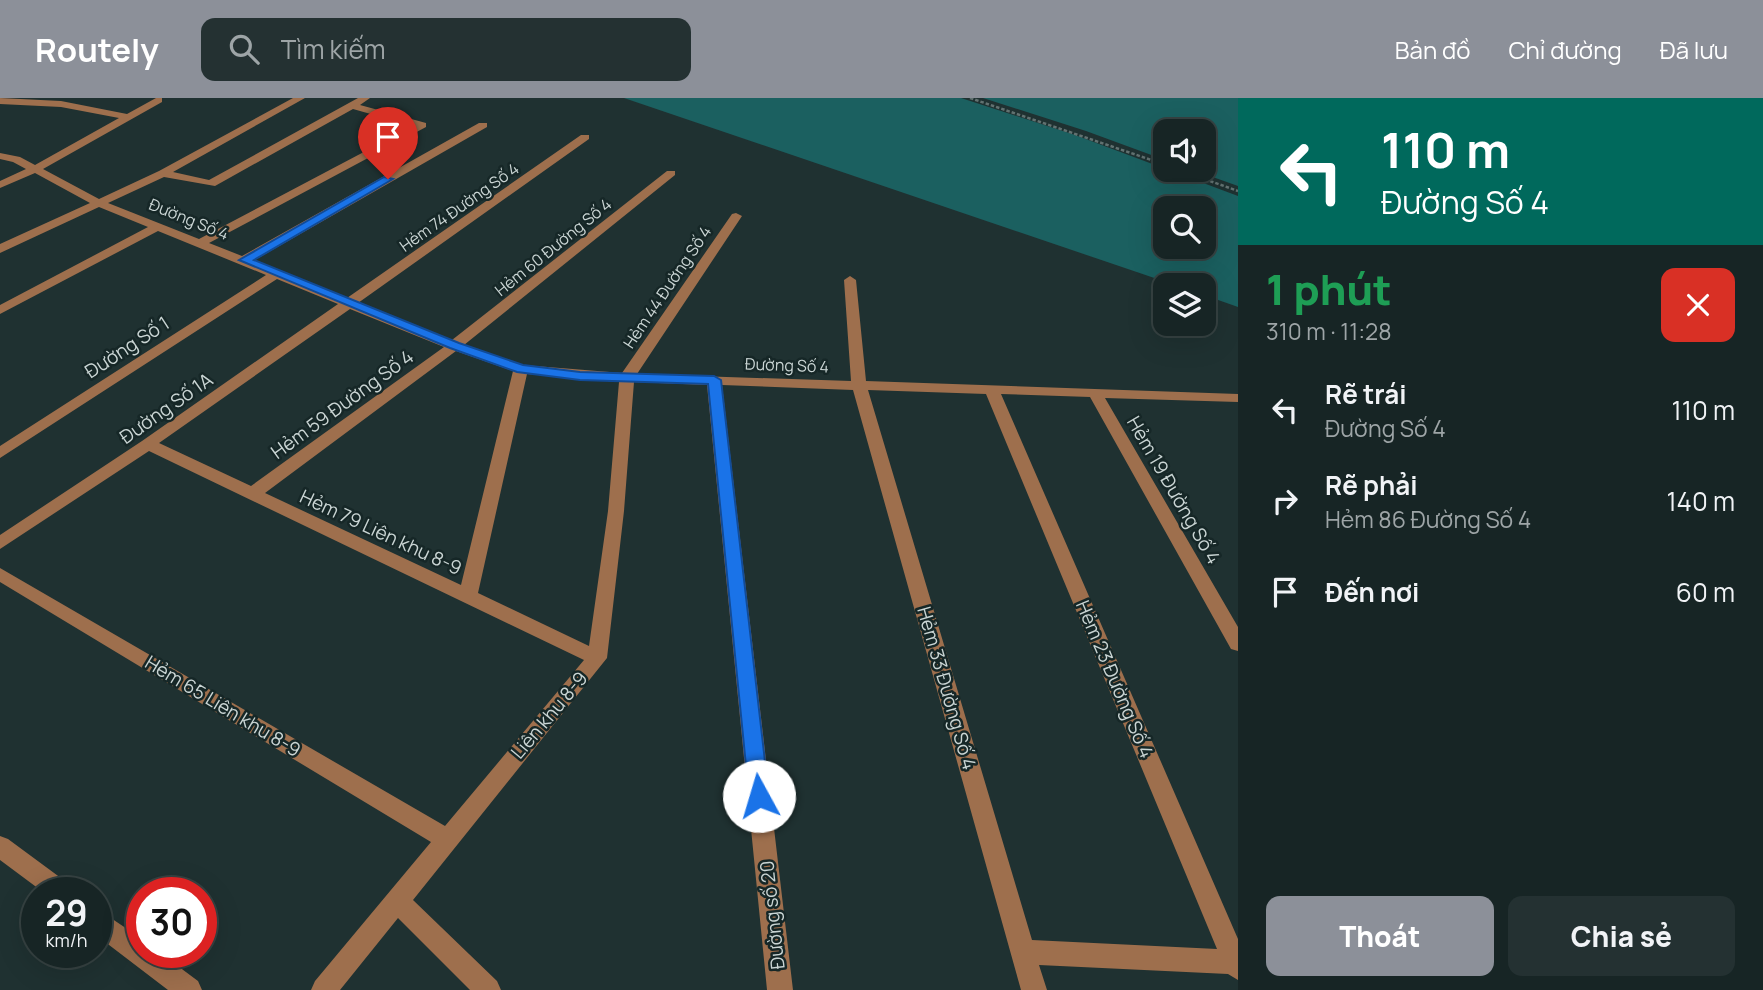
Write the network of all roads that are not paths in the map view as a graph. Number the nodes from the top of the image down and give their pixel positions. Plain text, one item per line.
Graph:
1 (300, 98) edge
2 (365, 98) edge
3 (159, 100) edge
4 (0, 101) edge
5 (353, 106) junction
6 (127, 117) junction
7 (483, 125) dead end
8 (585, 137) dead end
9 (0, 156) edge
10 (35, 169) junction
11 (163, 173) junction
12 (671, 173) dead end
13 (0, 185) edge
14 (99, 203) junction
15 (736, 216) dead end
16 (158, 226) junction
17 (200, 243) junction
18 (0, 249) edge
19 (245, 260) junction
20 (276, 274) junction
21 (850, 281) dead end
22 (351, 302) junction
23 (0, 310) edge
24 (454, 346) junction
25 (521, 369) junction
26 (627, 377) junction
27 (714, 380) junction
28 (859, 385) junction
29 (991, 390) junction
30 (1095, 393) junction
31 (1235, 401) edge
32 (148, 444) junction
33 (0, 453) edge
34 (252, 494) junction
35 (0, 542) edge
36 (0, 574) edge
37 (468, 597) junction
38 (1238, 644) edge
39 (597, 658) junction
40 (446, 839) junction
41 (0, 846) edge
42 (41, 877) edge
43 (398, 901) junction
44 (112, 932) edge
45 (1023, 952) junction
46 (1237, 964) edge
47 (189, 990) edge
48 (324, 990) edge
49 (488, 990) edge
50 (780, 990) edge
51 (1034, 990) edge

1 - 11 street
2 - 5 street
3 - 6 street
4 - 6 street
5 - 11 street
5 - 17 street
6 - 10 street
7 - 19 street
8 - 22 street, Hẻm 74 Đường Số 4
9 - 10 street, Đường Số 4
10 - 13 street
10 - 14 street, Đường Số 4
11 - 14 street
12 - 24 street, Hẻm 60 Đường Số 4
14 - 16 street, Đường Số 4
14 - 18 street
15 - 26 street, Hẻm 44 Đường Số 4
16 - 17 street, Đường Số 4
16 - 23 street
17 - 19 street, Đường Số 4
19 - 20 street, Đường Số 4
20 - 22 street, Đường Số 4
20 - 33 street, Đường Số 1
21 - 28 street, Hẻm 33 Đường Số 4
22 - 24 street, Đường Số 4
22 - 32 street, Đường Số 1A
24 - 25 street, Đường Số 4
24 - 34 street, Hẻm 59 Đường Số 4
25 - 26 street, Đường Số 4
25 - 37 street
26 - 27 street, Đường Số 4
26 - 39 street, Liên khu 8-9
27 - 28 street, Đường Số 4
27 - 50 street, Đường số 20
28 - 29 street, Đường Số 4
28 - 45 street, Hẻm 33 Đường Số 4
29 - 30 street, Đường Số 4
29 - 46 street, Hẻm 23 Đường Số 4
30 - 31 street, Đường Số 4
30 - 38 street, Hẻm 19 Đường Số 4
32 - 34 street, Hẻm 79 Liên khu 8-9
32 - 35 street, Đường Số 1A
34 - 37 street, Hẻm 79 Liên khu 8-9
36 - 40 street, Hẻm 65 Liên khu 8-9
37 - 39 street, Hẻm 79 Liên khu 8-9
39 - 40 street, Liên khu 8-9
40 - 43 street, Liên khu 8-9
41 - 42 street
43 - 48 street, Liên khu 8-9
43 - 49 street
44 - 47 street
45 - 46 street
45 - 51 street, Hẻm 33 Đường Số 4

